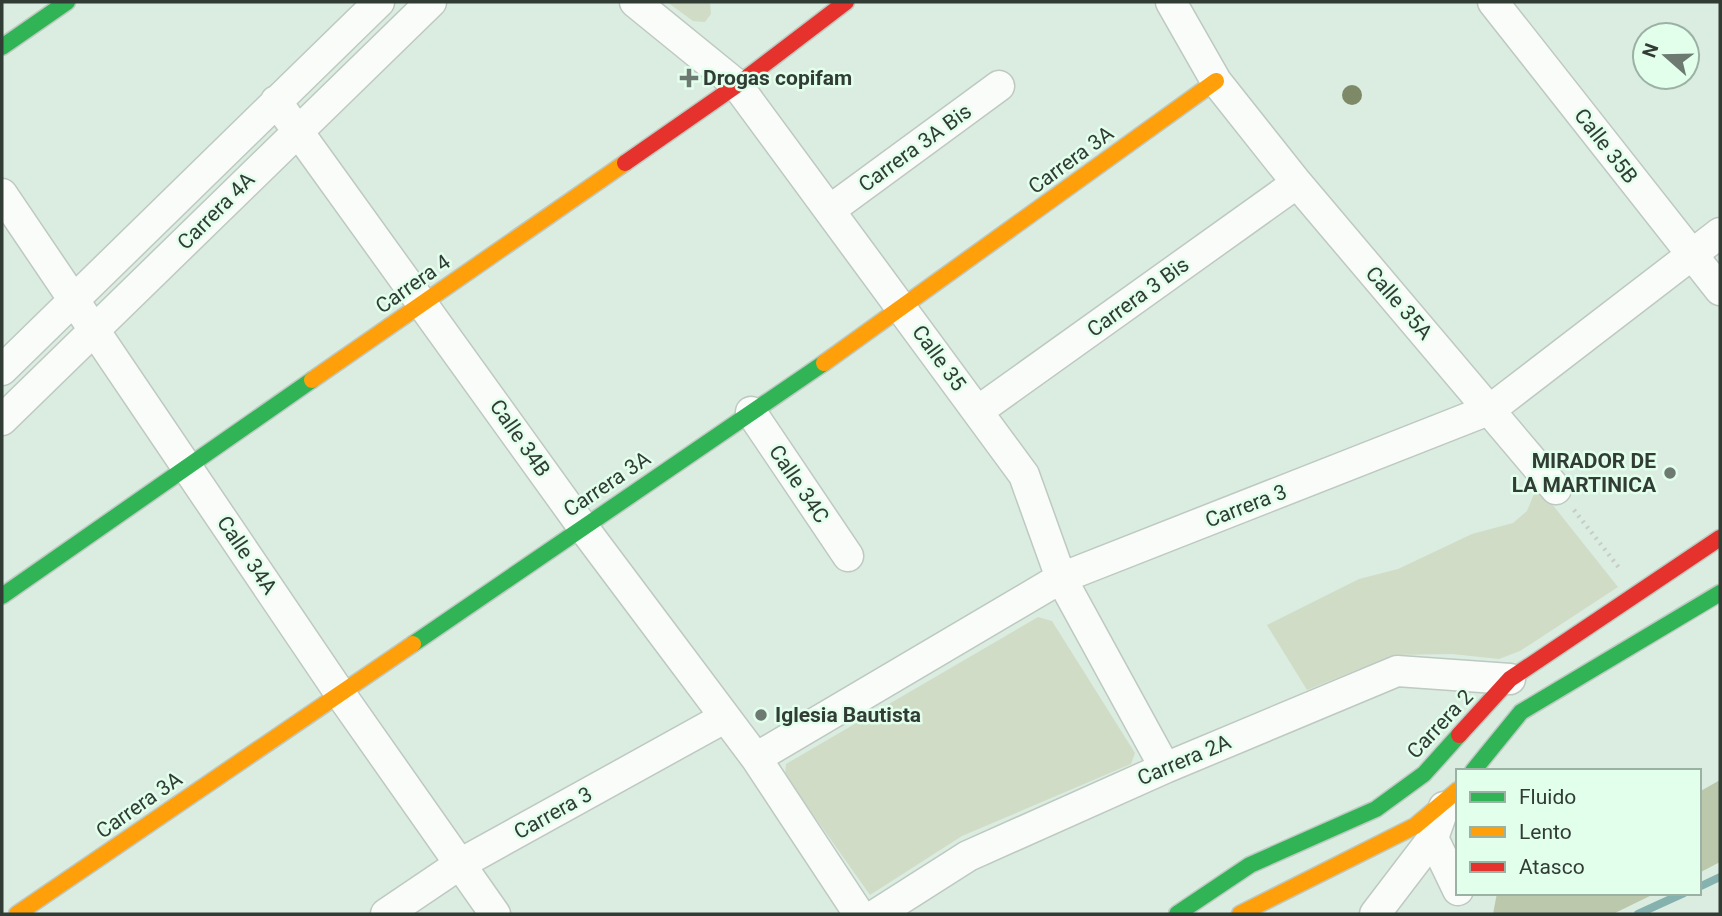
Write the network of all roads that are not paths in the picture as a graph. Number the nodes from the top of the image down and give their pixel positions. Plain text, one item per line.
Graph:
1 (67, 2) edge
2 (379, 2) edge
3 (431, 2) edge
4 (635, 2) edge
5 (846, 2) edge
6 (1171, 2) edge
7 (1493, 2) edge
8 (2, 47) edge
9 (1216, 81) junction
10 (737, 85) junction
11 (999, 86) dead end
12 (276, 101) junction
13 (298, 131) junction
14 (1297, 183) junction
15 (2, 194) edge
16 (830, 210) junction
17 (1720, 233) edge
18 (1693, 256) junction
19 (1720, 290) edge
20 (73, 299) junction
21 (424, 303) junction
22 (903, 309) junction
23 (94, 331) junction
24 (2, 370) edge
25 (1491, 409) junction
26 (978, 411) junction
27 (751, 412) junction
28 (2, 420) edge
29 (188, 467) junction
30 (1556, 489) road end
31 (582, 526) junction
32 (1720, 538) edge
33 (848, 556) dead end
34 (1061, 578) junction
35 (1720, 593) edge
36 (2, 596) edge
37 (1510, 679) junction
38 (339, 692) junction
39 (724, 718) junction
40 (756, 758) junction
41 (1165, 768) junction
42 (1476, 769) edge
43 (1451, 799) edge
44 (1433, 838) junction
45 (460, 864) junction
46 (1456, 888) edge
47 (1459, 895) edge
48 (28, 911) edge
49 (386, 914) edge
50 (495, 914) edge
51 (859, 914) edge
52 (877, 914) edge
53 (1177, 914) edge
54 (1240, 914) edge
55 (1376, 914) edge
56 (1463, 914) edge

1 - 8 street
2 - 12 street, Carrera 4A
3 - 13 street, Carrera 4A
4 - 10 street, Calle 35
5 - 10 street, Carrera 4
6 - 9 street, Calle 35A
7 - 18 street, Calle 35B
9 - 14 street, Calle 35A
9 - 22 street, Carrera 3A
10 - 16 street, Calle 35
10 - 21 street, Carrera 4
11 - 16 street, Carrera 3A Bis
12 - 13 street, Calle 34B
12 - 20 street, Carrera 4A
13 - 21 street, Calle 34B
13 - 23 street, Carrera 4A
14 - 25 street, Calle 35A
14 - 26 street, Carrera 3 Bis
15 - 20 street, Calle 34A
16 - 22 street, Calle 35
17 - 18 street, Carrera 3
18 - 19 street, Calle 35B
18 - 25 street, Carrera 3
20 - 23 street, Calle 34A
20 - 24 street, Carrera 4A
21 - 29 street, Carrera 4
21 - 31 street, Calle 34B
22 - 26 street, Calle 35
22 - 27 street, Carrera 3A
23 - 28 street, Carrera 4A
23 - 29 street, Calle 34A
25 - 30 street, Calle 35A
25 - 34 street, Carrera 3
26 - 34 street, Calle 35
27 - 31 street, Carrera 3A
27 - 33 street, Calle 34C
29 - 36 street, Carrera 4
29 - 38 street, Calle 34A
31 - 38 street, Carrera 3A
31 - 39 street, Calle 34B
32 - 37 street, Carrera 2
34 - 40 street, Carrera 3
34 - 41 street, Calle 35
35 - 42 street
37 - 41 street, Carrera 2A
37 - 53 street, Carrera 2
38 - 45 street, Calle 34A
38 - 48 street, Carrera 3A
39 - 40 street, Calle 34B
39 - 45 street, Carrera 3
40 - 51 street, Calle 34B
41 - 52 street, Carrera 2A
43 - 44 street
43 - 54 street
44 - 46 street
44 - 55 street
45 - 49 street, Carrera 3
45 - 50 street, Calle 34A
47 - 56 street

